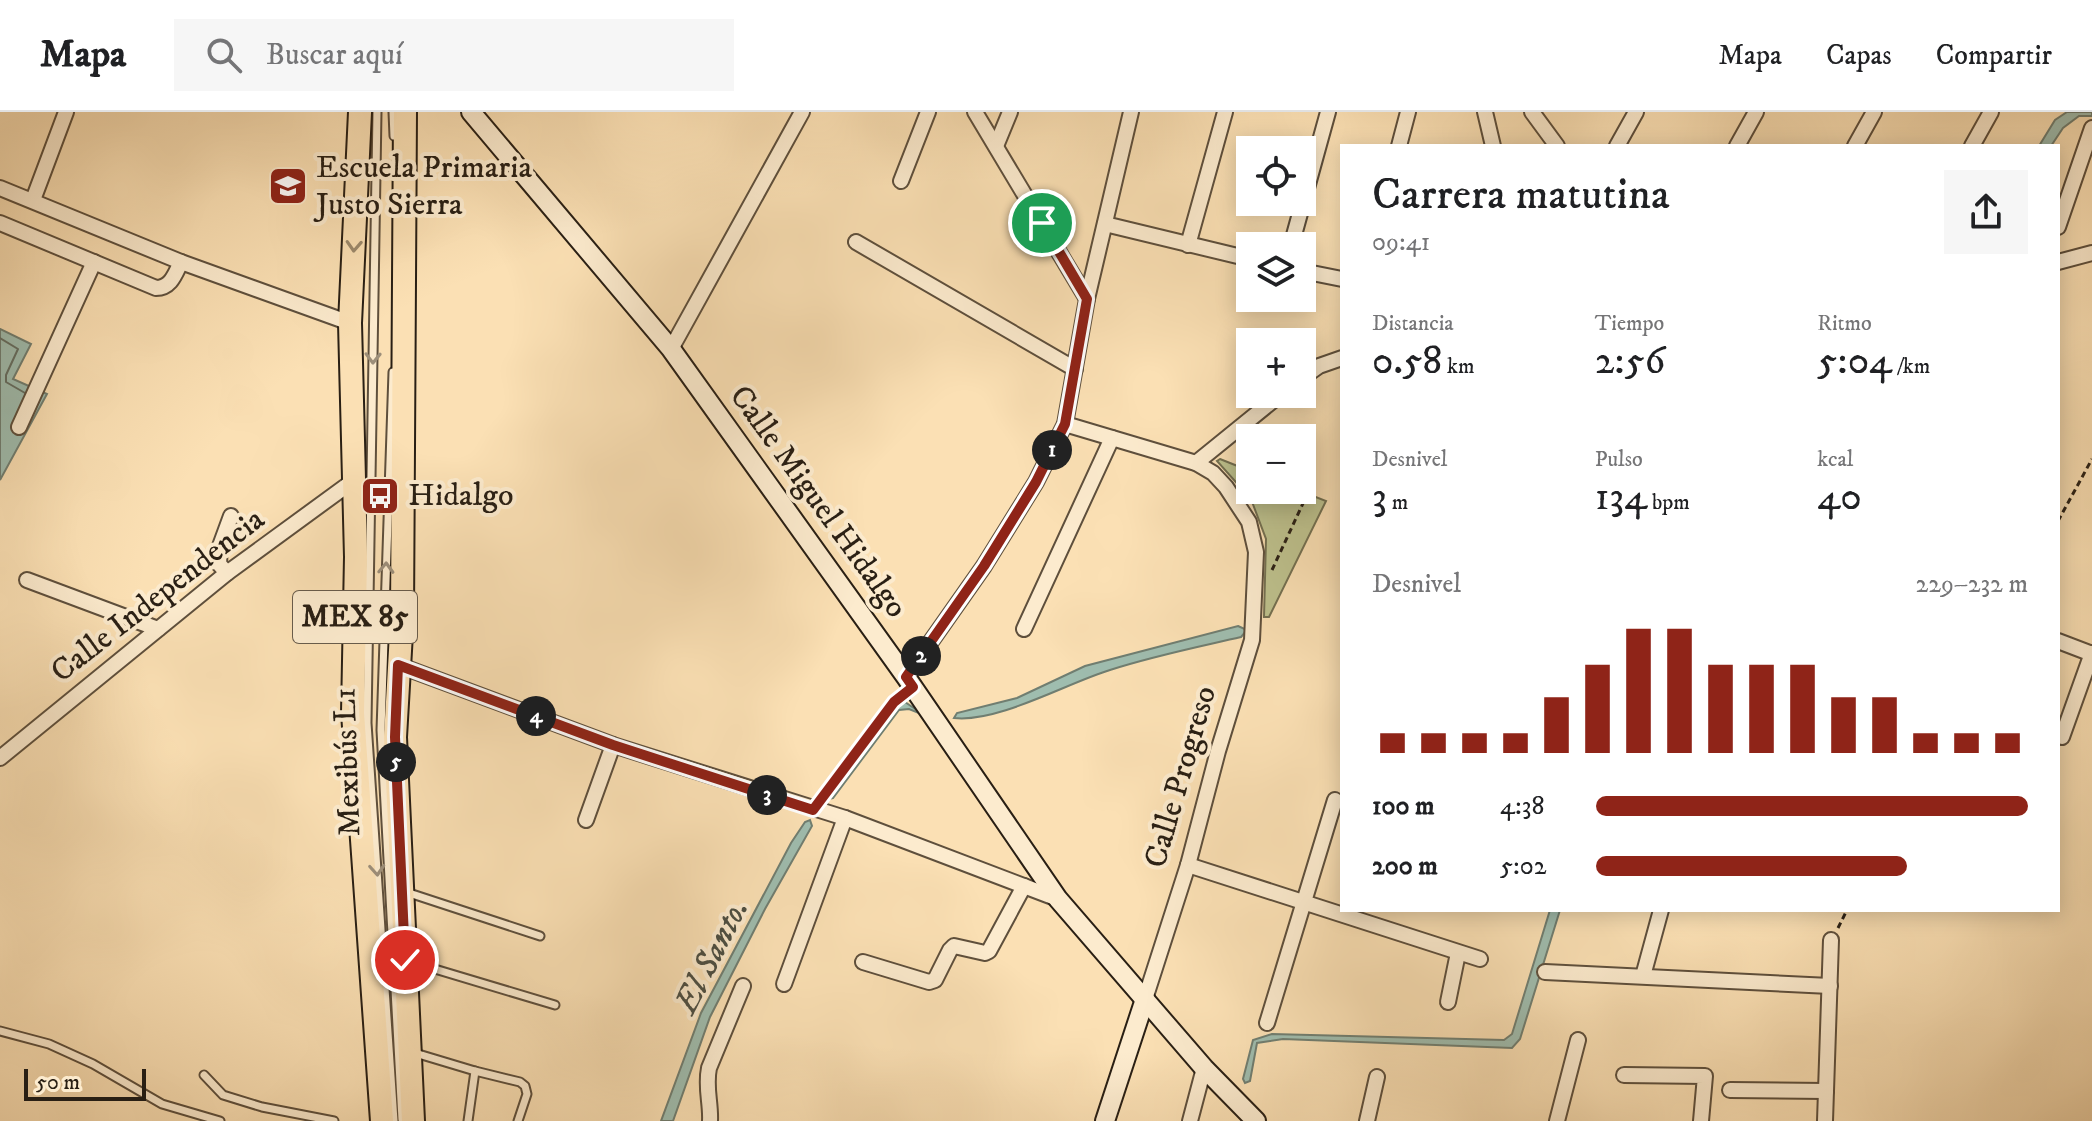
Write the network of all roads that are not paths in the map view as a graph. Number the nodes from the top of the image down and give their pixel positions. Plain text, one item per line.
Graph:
1 (66, 112) edge
2 (360, 112) edge
3 (377, 112) edge
4 (393, 112) edge
5 (405, 112) edge
6 (471, 112) edge
7 (802, 112) edge
8 (928, 112) edge
9 (975, 112) edge
10 (1010, 112) edge
11 (1131, 112) edge
12 (1225, 112) edge
13 (1328, 112) edge
14 (1408, 112) edge
15 (1488, 112) edge
16 (1532, 112) edge
17 (1636, 112) edge
18 (1756, 112) edge
19 (1874, 112) edge
20 (1991, 112) edge
21 (2092, 128) edge
22 (1400, 144) edge
23 (1493, 144) edge
24 (1556, 144) edge
25 (1618, 144) edge
26 (1738, 144) edge
27 (1856, 144) edge
28 (1973, 144) edge
29 (996, 146) junction
30 (901, 181) dead end
31 (0, 188) edge
32 (33, 200) junction
33 (2060, 221) edge
34 (0, 223) edge
35 (1105, 224) junction
36 (1295, 232) edge
37 (856, 242) dead end
38 (1188, 245) junction
39 (2092, 253) edge
40 (1236, 256) edge
41 (2060, 261) edge
42 (94, 262) junction
43 (181, 262) junction
44 (1316, 274) edge
45 (1340, 279) edge
46 (1087, 299) junction
47 (394, 322) dead end
48 (350, 323) junction
49 (671, 349) junction
50 (1340, 359) edge
51 (1316, 368) edge
52 (393, 369) dead end
53 (1075, 369) junction
54 (1264, 408) edge
55 (1065, 424) junction
56 (19, 427) dead end
57 (1112, 438) junction
58 (1196, 463) junction
59 (353, 481) junction
60 (231, 516) dead end
61 (227, 573) junction
62 (27, 580) dead end
63 (158, 629) junction
64 (1024, 629) dead end
65 (2060, 642) edge
66 (2092, 654) edge
67 (398, 665) junction
68 (910, 682) junction
69 (2062, 737) dead end
70 (613, 745) junction
71 (0, 758) edge
72 (1335, 800) dead end
73 (845, 818) junction
74 (586, 820) dead end
75 (1188, 865) junction
76 (1024, 886) junction
77 (402, 891) junction
78 (1058, 899) junction
79 (1302, 902) junction
80 (1660, 912) edge
81 (540, 936) dead end
82 (1831, 940) road end
83 (1458, 953) junction
84 (1480, 959) dead end
85 (405, 960) junction
86 (863, 962) dead end
87 (1545, 972) dead end
88 (1643, 976) junction
89 (784, 984) dead end
90 (743, 986) dead end
91 (1830, 986) junction
92 (1145, 999) junction
93 (1448, 1002) dead end
94 (555, 1005) dead end
95 (1267, 1023) dead end
96 (0, 1031) edge
97 (1578, 1040) dead end
98 (410, 1052) junction
99 (1204, 1068) junction
100 (475, 1071) junction
101 (204, 1075) dead end
102 (1624, 1075) dead end
103 (1377, 1077) dead end
104 (1730, 1090) dead end
105 (1826, 1091) junction
106 (220, 1121) edge
107 (334, 1121) edge
108 (382, 1121) edge
109 (394, 1121) edge
110 (402, 1121) edge
111 (413, 1121) edge
112 (468, 1121) edge
113 (518, 1121) edge
114 (710, 1121) edge
115 (1105, 1121) edge
116 (1190, 1121) edge
117 (1256, 1121) edge
118 (1367, 1121) edge
119 (1557, 1121) edge
120 (1701, 1121) edge
121 (1825, 1121) edge

1 - 32 street
2 -> 48 main road, MEX 85
3 -> 109 lane, Mexibús L1
4 - 47 lane
5 - 67 main road, MEX 85
6 - 49 street, Calle Miguel Hidalgo
7 - 49 street
8 - 30 street
9 - 29 street
10 - 29 street
11 - 35 street
12 - 38 street
13 - 36 street
14 - 22 street
15 - 23 street
16 - 24 street
17 - 25 street
18 - 26 street
19 - 27 street
20 - 28 street
21 - 33 street
29 - 46 street
31 - 32 street
32 - 43 street
34 - 42 street
35 - 38 street
35 - 46 street
37 - 53 street
38 - 40 street
39 - 41 street
42 - 43 street
42 - 56 street
43 - 48 street
44 - 45 street
46 - 53 street
48 - 59 main road, MEX 85
49 - 68 street, Calle Miguel Hidalgo
50 - 51 street
110 -> 52 lane, Mexibús L1
53 - 55 street
54 - 58 street
55 - 57 street, Calle Progreso
55 - 68 street
57 - 58 street, Calle Progreso
57 - 64 street
58 - 75 street, Calle Progreso
59 - 61 street, Calle Independencia
59 - 108 main road, MEX 85
60 - 61 street
61 - 63 street, Calle Independencia
62 - 63 street
63 - 71 street, Calle Independencia
65 - 66 street
66 - 69 street
67 - 70 street
67 - 77 main road, MEX 85
68 - 78 street, Calle Miguel Hidalgo
70 - 73 street
70 - 74 street
72 - 79 street
73 - 76 street
73 - 89 street
75 - 79 street
75 - 92 street, Calle Progreso
76 - 78 street
76 - 86 street
77 - 81 lane
77 - 85 main road, MEX 85
78 - 92 street, Calle Miguel Hidalgo
79 - 83 street
79 - 95 street
80 - 88 street
82 - 91 street
83 - 84 street
83 - 93 street
85 - 94 lane
85 - 98 main road, MEX 85
87 - 88 street
88 - 91 street
90 - 114 street
91 - 105 street
92 - 99 street, Calle Miguel Hidalgo
92 - 115 street, Calle Progreso
96 - 106 lane
97 - 119 street
98 - 100 lane
98 - 111 main road, MEX 85
99 - 116 street
99 - 117 street, Calle Miguel Hidalgo
100 - 112 lane
100 - 113 lane
101 - 107 lane
102 - 120 street
103 - 118 street
104 - 105 street
105 - 121 street

